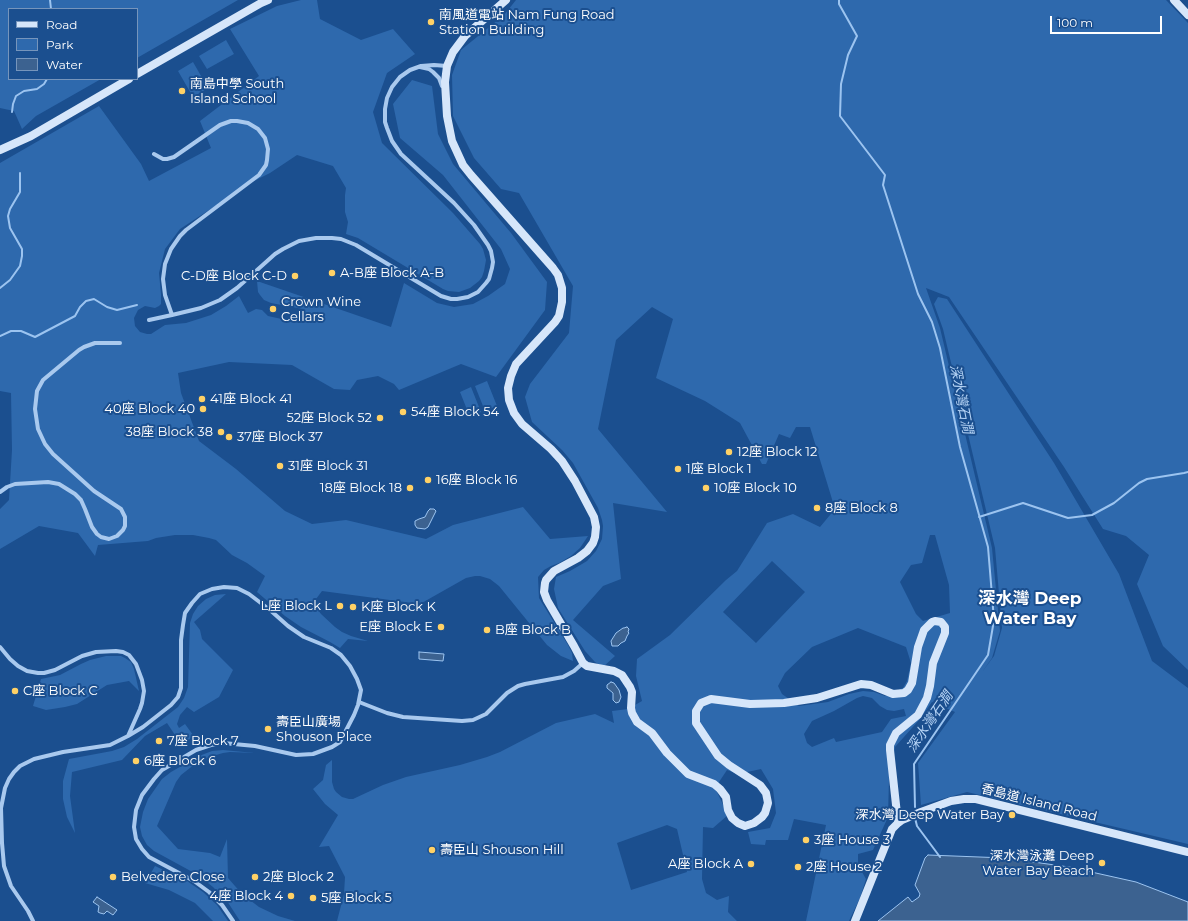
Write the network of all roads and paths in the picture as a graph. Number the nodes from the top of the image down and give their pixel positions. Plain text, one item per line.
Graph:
1 (268, 0) edge
2 (503, 0) edge
3 (506, 0) edge
4 (1174, 0) edge
5 (498, 8) junction
6 (1188, 15) edge
7 (447, 66) junction
8 (416, 67) junction
9 (138, 73) edge
10 (127, 80) edge
11 (445, 94) junction
12 (0, 150) edge
13 (154, 154) dead end
14 (172, 315) junction
15 (149, 320) dead end
16 (120, 343) dead end
17 (0, 492) edge
18 (0, 647) edge
19 (583, 663) junction
20 (359, 702) junction
21 (128, 736) junction
22 (898, 823) junction
23 (1188, 852) edge
24 (33, 921) edge
25 (233, 921) edge
26 (855, 921) edge

1 - 9 street
2 - 5 street
3 - 5 street
4 - 6 street
5 - 7 street
7 - 8 street
7 - 11 street
8 - 11 street
8 - 14 street
10 - 12 street
11 - 19 street
13 - 14 street
14 - 15 street
16 - 17 street
18 - 21 street
19 - 20 street
19 - 22 street
20 - 21 street
20 - 25 street
21 - 24 street
22 - 23 street, 香島道 Island Road
22 - 26 street

